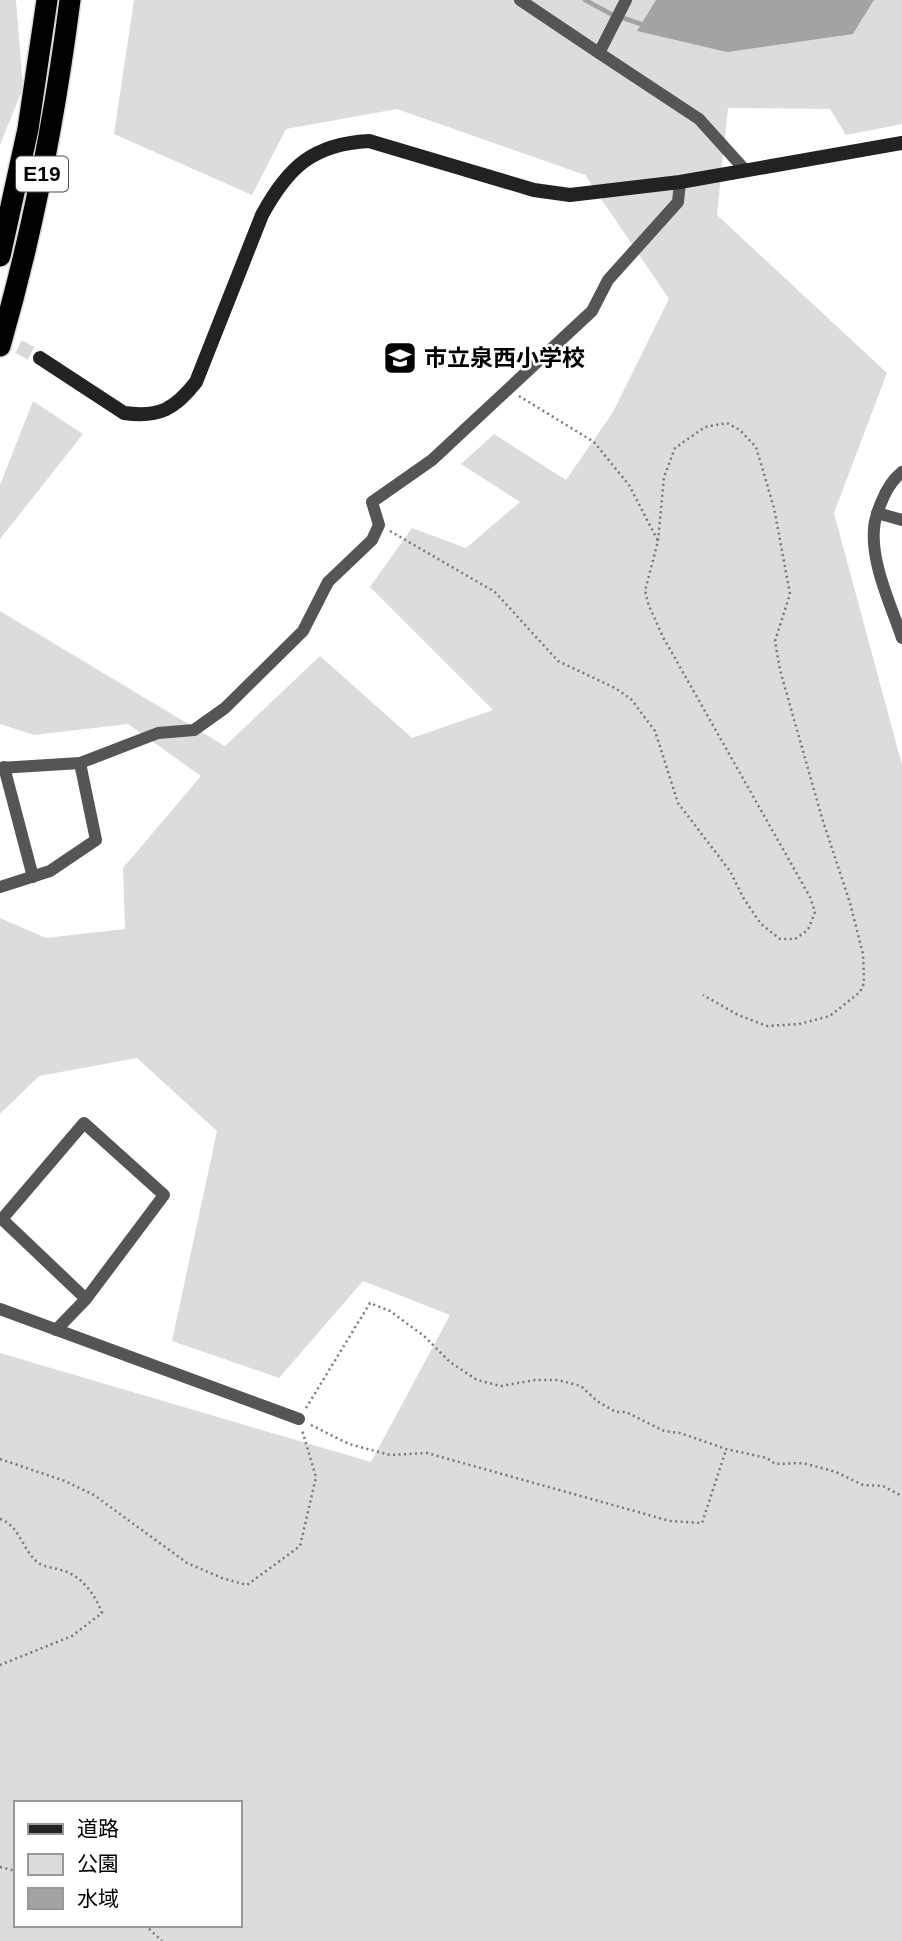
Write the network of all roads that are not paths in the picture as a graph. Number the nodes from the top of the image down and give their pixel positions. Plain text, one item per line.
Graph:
1 (47, 0) edge
2 (70, 0) edge
3 (520, 0) edge
4 (624, 3) edge
5 (599, 53) junction
6 (902, 144) edge
7 (745, 170) junction
8 (680, 182) junction
9 (0, 257) edge
10 (0, 345) edge
11 (40, 358) tunnel mouth
12 (902, 472) edge
13 (877, 513) junction
14 (902, 520) edge
15 (902, 638) edge
16 (80, 763) junction
17 (2, 768) edge
18 (33, 877) junction
19 (0, 887) edge
20 (86, 1299) junction
21 (0, 1309) edge
22 (56, 1330) junction
23 (299, 1419) road end

1 - 9 highway, E19
2 - 10 highway, E19
3 - 5 street
4 - 5 street
5 - 7 street
6 - 7 street
7 - 8 street
8 - 11 street
8 - 16 street
12 - 13 street
13 - 14 street
13 - 15 street
16 - 17 street
16 - 18 street
17 - 18 street
18 - 19 street
20 - 20 street
20 - 22 street
21 - 22 street
22 - 23 street

